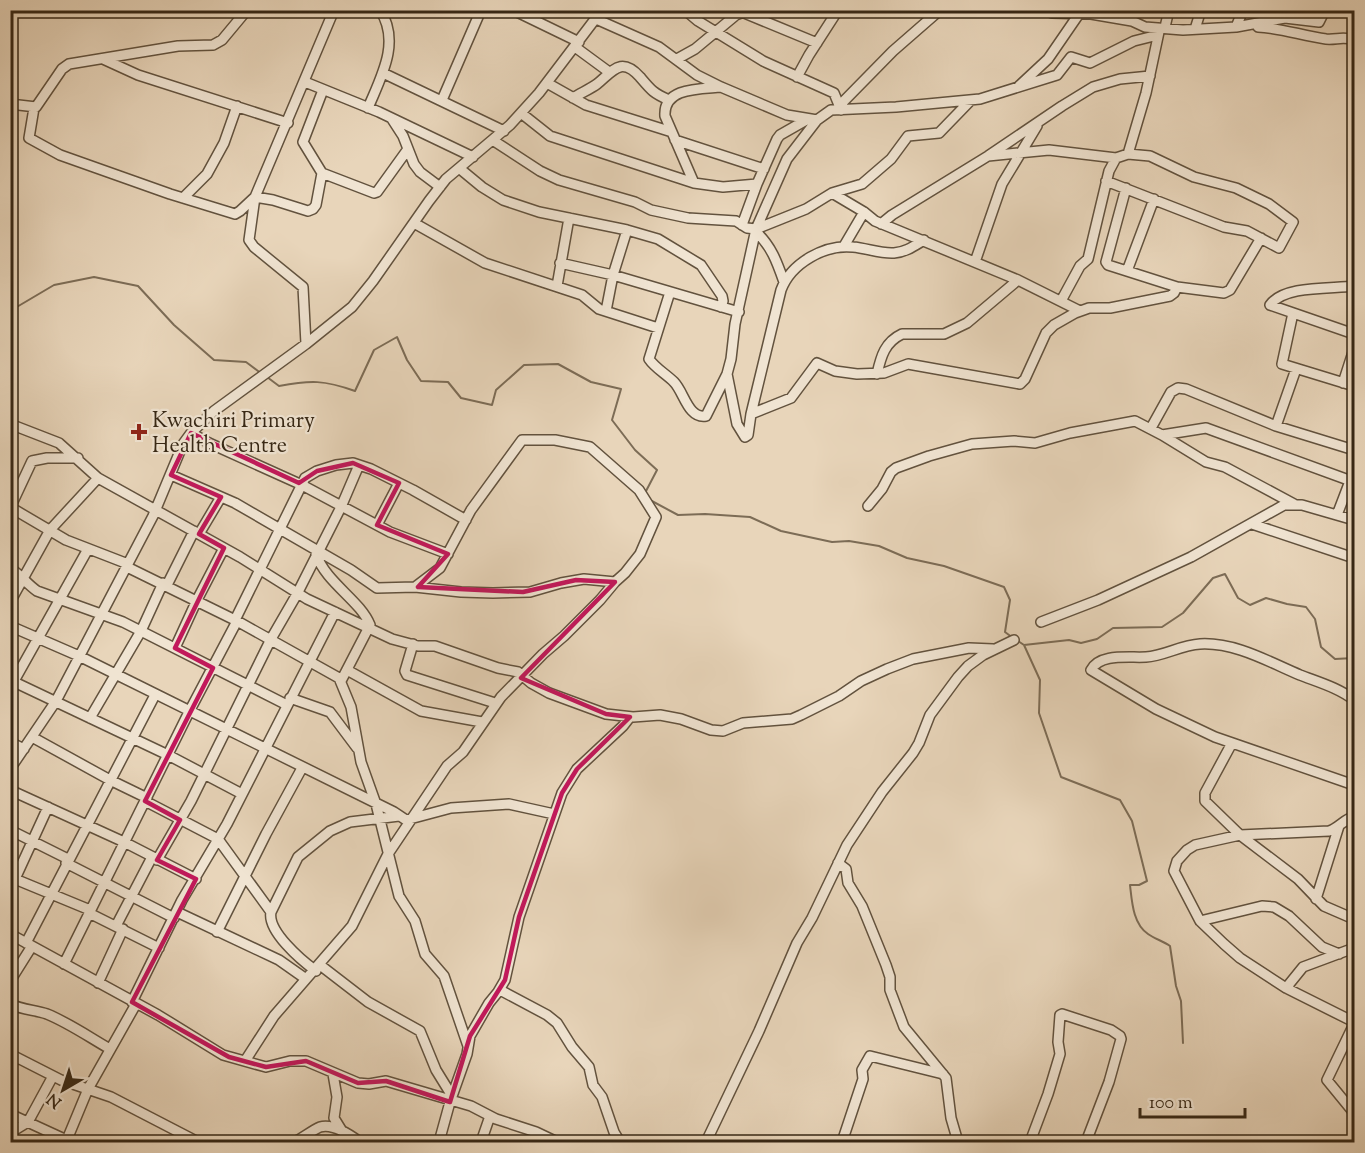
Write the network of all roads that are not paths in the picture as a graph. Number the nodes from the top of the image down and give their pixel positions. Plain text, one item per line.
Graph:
1 (247, 10) edge
2 (334, 10) edge
3 (380, 10) edge
4 (481, 10) edge
5 (513, 10) edge
6 (602, 10) edge
7 (685, 10) edge
8 (838, 10) edge
9 (940, 10) edge
10 (1047, 10) edge
11 (1169, 10) edge
12 (1201, 10) edge
13 (1243, 10) edge
14 (1324, 10) edge
15 (743, 11) edge
16 (1080, 12) edge
17 (596, 19) junction
18 (1240, 26) junction
19 (1195, 29) junction
20 (1161, 30) junction
21 (715, 31) junction
22 (1354, 40) edge
23 (817, 43) junction
24 (577, 45) junction
25 (103, 58) junction
26 (677, 59) junction
27 (609, 72) junction
28 (383, 73) junction
29 (1150, 76) junction
30 (797, 77) junction
31 (305, 82) junction
32 (547, 83) junction
33 (722, 87) junction
34 (1017, 87) junction
35 (323, 90) junction
36 (573, 98) junction
37 (442, 100) junction
38 (669, 100) junction
39 (969, 102) junction
40 (10, 104) edge
41 (237, 106) junction
42 (840, 107) junction
43 (34, 108) junction
44 (368, 108) junction
45 (521, 114) junction
46 (392, 119) junction
47 (812, 120) junction
48 (288, 123) junction
49 (1038, 124) junction
50 (504, 131) junction
51 (674, 136) junction
52 (494, 141) junction
53 (408, 149) junction
54 (1022, 153) junction
55 (1128, 154) junction
56 (988, 156) junction
57 (473, 157) junction
58 (1116, 158) junction
59 (459, 168) junction
60 (764, 169) junction
61 (322, 172) junction
62 (1106, 181) junction
63 (694, 183) junction
64 (757, 184) junction
65 (440, 187) junction
66 (1126, 188) junction
67 (832, 193) junction
68 (255, 197) junction
69 (183, 198) junction
70 (1154, 199) junction
71 (864, 212) junction
72 (569, 218) junction
73 (414, 222) junction
74 (881, 224) junction
75 (742, 225) junction
76 (627, 230) junction
77 (755, 230) junction
78 (1261, 238) junction
79 (924, 240) junction
80 (844, 246) junction
81 (975, 262) junction
82 (560, 263) junction
83 (1127, 271) junction
84 (613, 275) junction
85 (1018, 280) junction
86 (784, 282) junction
87 (556, 286) junction
88 (1354, 286) edge
89 (1177, 287) junction
90 (670, 292) junction
91 (1060, 301) junction
92 (721, 307) junction
93 (606, 311) junction
94 (1080, 311) junction
95 (739, 312) junction
96 (1293, 314) junction
97 (658, 328) junction
98 (1354, 334) edge
99 (306, 344) junction
100 (1354, 349) edge
101 (1296, 369) junction
102 (727, 374) junction
103 (877, 374) junction
104 (1343, 383) junction
105 (1354, 386) edge
106 (751, 414) junction
107 (10, 424) edge
108 (1276, 426) junction
109 (1151, 428) junction
110 (191, 432) junction
111 (1162, 435) junction
112 (1354, 450) edge
113 (78, 458) junction
114 (359, 465) junction
115 (171, 475) junction
116 (98, 478) junction
117 (1352, 482) edge
118 (399, 483) junction
119 (303, 485) junction
120 (221, 496) junction
121 (1294, 504) junction
122 (868, 506) dead end
123 (11, 507) edge
124 (341, 507) junction
125 (156, 510) junction
126 (1337, 515) junction
127 (466, 520) junction
128 (1354, 520) edge
129 (1252, 524) junction
130 (377, 525) junction
131 (281, 528) junction
132 (50, 530) junction
133 (196, 532) junction
134 (224, 548) junction
135 (88, 549) junction
136 (317, 552) junction
137 (448, 554) junction
138 (1354, 557) edge
139 (127, 566) junction
140 (10, 568) edge
141 (261, 570) junction
142 (23, 576) junction
143 (615, 582) junction
144 (165, 584) junction
145 (415, 587) junction
146 (297, 594) junction
147 (61, 599) junction
148 (197, 600) junction
149 (10, 602) edge
150 (335, 612) junction
151 (102, 614) junction
152 (236, 620) junction
153 (1041, 622) dead end
154 (10, 626) edge
155 (368, 629) junction
156 (141, 631) junction
157 (37, 639) junction
158 (271, 639) junction
159 (1014, 640) dead end
160 (413, 644) junction
161 (176, 648) junction
162 (993, 649) junction
163 (79, 656) junction
164 (309, 660) junction
165 (213, 668) junction
166 (347, 670) junction
167 (116, 675) junction
168 (522, 677) junction
169 (12, 681) edge
170 (341, 681) junction
171 (248, 685) junction
172 (155, 695) junction
173 (1354, 700) edge
174 (56, 701) junction
175 (288, 701) junction
176 (495, 703) junction
177 (189, 712) junction
178 (630, 717) junction
179 (90, 718) junction
180 (482, 722) junction
181 (227, 730) junction
182 (32, 738) junction
183 (133, 738) junction
184 (10, 742) edge
185 (1232, 743) junction
186 (24, 749) junction
187 (265, 749) junction
188 (359, 751) junction
189 (168, 755) junction
190 (302, 768) junction
191 (10, 769) edge
192 (204, 774) junction
193 (110, 780) junction
194 (1354, 785) edge
195 (10, 790) edge
196 (242, 794) junction
197 (146, 800) junction
198 (376, 804) junction
199 (48, 807) junction
200 (554, 814) junction
201 (399, 816) junction
202 (1354, 817) edge
203 (379, 818) junction
204 (411, 818) junction
205 (180, 820) junction
206 (86, 825) junction
207 (1339, 826) junction
208 (10, 830) edge
209 (1240, 835) junction
210 (218, 839) junction
211 (32, 840) junction
212 (124, 843) junction
213 (388, 854) junction
214 (155, 858) junction
215 (67, 861) junction
216 (838, 863) junction
217 (246, 876) junction
218 (13, 878) edge
219 (195, 879) junction
220 (104, 883) junction
221 (50, 893) junction
222 (132, 896) junction
223 (1316, 899) junction
224 (90, 912) junction
225 (271, 912) junction
226 (176, 915) junction
227 (1354, 919) edge
228 (1200, 921) junction
229 (120, 928) junction
230 (217, 932) junction
231 (10, 934) edge
232 (29, 944) junction
233 (159, 948) junction
234 (1354, 948) edge
235 (1339, 954) junction
236 (64, 964) junction
237 (318, 968) junction
238 (306, 979) junction
239 (10, 981) edge
240 (98, 983) junction
241 (1286, 988) junction
242 (500, 990) junction
243 (134, 1003) junction
244 (10, 1004) edge
245 (1354, 1023) edge
246 (468, 1046) junction
247 (110, 1049) junction
248 (13, 1055) edge
249 (245, 1061) junction
250 (10, 1068) edge
251 (333, 1074) junction
252 (943, 1074) junction
253 (53, 1076) junction
254 (88, 1089) junction
255 (451, 1099) junction
256 (1354, 1113) edge
257 (10, 1114) edge
258 (490, 1116) junction
259 (28, 1122) junction
260 (10, 1132) edge
261 (342, 1132) junction
262 (68, 1142) edge
263 (555, 1142) edge
264 (198, 1143) edge
265 (294, 1143) edge
266 (360, 1143) edge
267 (439, 1143) edge
268 (481, 1143) edge
269 (620, 1143) edge
270 (706, 1143) edge
271 (842, 1143) edge
272 (958, 1143) edge
273 (1030, 1143) edge
274 (1086, 1143) edge

1 - 25 street
2 - 31 street
3 - 28 street
4 - 37 street
5 - 24 street
6 - 17 street
7 - 21 street
8 - 23 street
9 - 42 street
10 - 16 street
11 - 20 street
12 - 19 street
13 - 18 street
14 - 18 street
15 - 21 street
15 - 23 street
16 - 20 street
16 - 34 street
17 - 24 street
17 - 26 street
18 - 19 street
18 - 22 street
19 - 20 street
20 - 29 street
20 - 34 street
21 - 26 street
21 - 30 street
23 - 30 street
24 - 27 street
24 - 32 street
25 - 41 street
25 - 43 street
26 - 33 street
27 - 36 street
27 - 38 street
28 - 37 street
28 - 44 street
29 - 49 street
29 - 55 street
30 - 42 street
31 - 35 street
31 - 48 street
32 - 36 street
32 - 45 street
33 - 38 street
33 - 47 street
34 - 39 street
35 - 44 street
35 - 61 street
36 - 51 street
37 - 50 street
38 - 51 street
39 - 42 street
39 - 67 street
40 - 43 street
41 - 48 street
41 - 69 street
42 - 47 street
43 - 69 street
44 - 46 street
45 - 50 street
45 - 63 street
46 - 53 street
46 - 57 street
47 - 60 street
47 - 77 street
48 - 68 street
49 - 54 street
49 - 56 street
50 - 52 street
51 - 60 street
51 - 63 street
52 - 57 street
52 - 75 street
53 - 61 street
53 - 65 street
54 - 56 street
54 - 58 street
54 - 81 street
55 - 58 street
55 - 78 street
56 - 74 street
57 - 59 street
58 - 62 street
59 - 65 street
59 - 72 street
60 - 64 street
61 - 68 street
62 - 66 street
62 - 91 street
63 - 64 street
64 - 75 street
65 - 73 street
66 - 70 street
66 - 83 street
67 - 71 street
67 - 77 street
68 - 69 street
68 - 99 street
70 - 78 street
70 - 83 street
71 - 74 street
71 - 80 street
72 - 76 street
72 - 82 street
73 - 87 street
73 - 99 street
74 - 79 street
75 - 77 street
76 - 84 street
76 - 92 street
77 - 86 street
77 - 95 street
78 - 89 street
79 - 80 street
79 - 81 street
80 - 86 street
81 - 85 street
82 - 84 street
82 - 87 street
83 - 89 street
84 - 90 street
84 - 93 street
85 - 91 street
85 - 103 street
86 - 106 street
87 - 93 street
88 - 96 street
89 - 94 street
90 - 92 street
90 - 97 street
91 - 94 street
92 - 95 street
93 - 97 street
94 - 103 street
95 - 102 street
96 - 98 street
96 - 101 street
97 - 102 street
99 - 110 street
100 - 104 street
101 - 104 street
101 - 108 street
102 - 106 street
103 - 106 street
104 - 105 street
107 - 113 street
108 - 109 street
108 - 112 street
109 - 111 street
109 - 122 street
110 - 115 street
110 - 119 street
111 - 117 street
111 - 121 street
113 - 116 street
113 - 123 street
114 - 118 street
114 - 119 street
114 - 124 street
115 - 120 street
115 - 125 street
116 - 125 street
116 - 132 street
117 - 126 street
118 - 127 street
118 - 130 street
119 - 124 street
119 - 131 street
120 - 131 street
120 - 133 street
121 - 126 street
121 - 129 street
123 - 132 street
124 - 130 street
124 - 136 street
125 - 133 street
125 - 139 street
126 - 128 street
127 - 137 street
127 - 143 street
129 - 138 street
129 - 153 street
130 - 137 street
131 - 136 street
131 - 141 street
132 - 135 street
132 - 142 street
133 - 134 street
133 - 144 street
134 - 141 street
134 - 148 street
135 - 139 street
135 - 147 street
136 - 145 street
136 - 146 street
136 - 155 street
137 - 145 street
139 - 144 street
139 - 151 street
140 - 142 street
141 - 146 street
141 - 152 street
142 - 147 street
142 - 149 street
143 - 145 street
143 - 168 street
144 - 148 street
144 - 156 street
146 - 150 street
146 - 158 street
147 - 151 street
147 - 157 street
148 - 152 street
148 - 161 street
150 - 155 street
150 - 164 street
151 - 156 street
151 - 163 street
152 - 158 street
152 - 165 street
154 - 157 street
155 - 160 street
155 - 166 street
156 - 161 street
156 - 167 street
157 - 163 street
157 - 169 street
158 - 164 street
158 - 171 street
159 - 162 street
160 - 168 street
160 - 176 street
161 - 165 street
162 - 178 street
162 - 216 street
163 - 167 street
163 - 174 street
164 - 170 street
164 - 175 street
165 - 171 street
165 - 177 street
166 - 170 street
166 - 180 street
167 - 172 street
167 - 179 street
168 - 176 street
168 - 178 street
169 - 174 street
170 - 188 street
171 - 175 street
171 - 181 street
172 - 177 street
172 - 183 street
173 - 185 street
174 - 179 street
174 - 182 street
175 - 187 street
175 - 188 street
176 - 180 street
177 - 181 street
177 - 189 street
178 - 200 street
179 - 183 street
180 - 204 street
181 - 187 street
181 - 192 street
182 - 186 street
182 - 193 street
183 - 189 street
183 - 193 street
184 - 186 street
185 - 194 street
185 - 209 street
186 - 191 street
187 - 190 street
187 - 196 street
188 - 198 street
189 - 192 street
189 - 197 street
190 - 198 street
190 - 217 street
192 - 196 street
192 - 205 street
193 - 197 street
193 - 206 street
195 - 199 street
196 - 210 street
197 - 205 street
197 - 212 street
198 - 201 street
198 - 203 street
199 - 206 street
199 - 211 street
200 - 204 street
200 - 242 street
201 - 203 street
201 - 204 street
202 - 207 street
203 - 213 street
203 - 225 street
204 - 213 street
205 - 210 street
205 - 214 street
206 - 212 street
206 - 215 street
207 - 209 street
207 - 223 street
208 - 211 street
209 - 223 street
209 - 228 street
210 - 217 street
210 - 219 street
211 - 215 street
211 - 218 street
212 - 214 street
212 - 220 street
213 - 237 street
213 - 246 street
214 - 219 street
214 - 222 street
215 - 220 street
215 - 221 street
216 - 252 street
216 - 270 street
217 - 225 street
217 - 230 street
218 - 221 street
219 - 226 street
220 - 222 street
220 - 224 street
221 - 224 street
221 - 232 street
222 - 226 street
222 - 229 street
223 - 227 street
224 - 229 street
224 - 236 street
225 - 237 street
226 - 230 street
226 - 233 street
228 - 235 street
228 - 241 street
229 - 233 street
229 - 240 street
230 - 238 street
231 - 232 street
232 - 236 street
232 - 239 street
233 - 243 street
234 - 235 street
235 - 241 street
236 - 240 street
237 - 238 street
237 - 255 street
238 - 249 street
240 - 243 street
241 - 245 street
242 - 246 street
242 - 269 street
243 - 247 street
243 - 249 street
244 - 247 street
245 - 256 street
246 - 255 street
247 - 254 street
248 - 250 street
248 - 253 street
249 - 251 street
251 - 255 street
251 - 261 street
252 - 271 street
252 - 272 street
253 - 254 street
253 - 259 street
254 - 262 street
254 - 264 street
255 - 258 street
255 - 267 street
257 - 259 street
258 - 263 street
258 - 268 street
259 - 260 street
259 - 262 street
261 - 265 street
261 - 266 street
273 - 274 street

